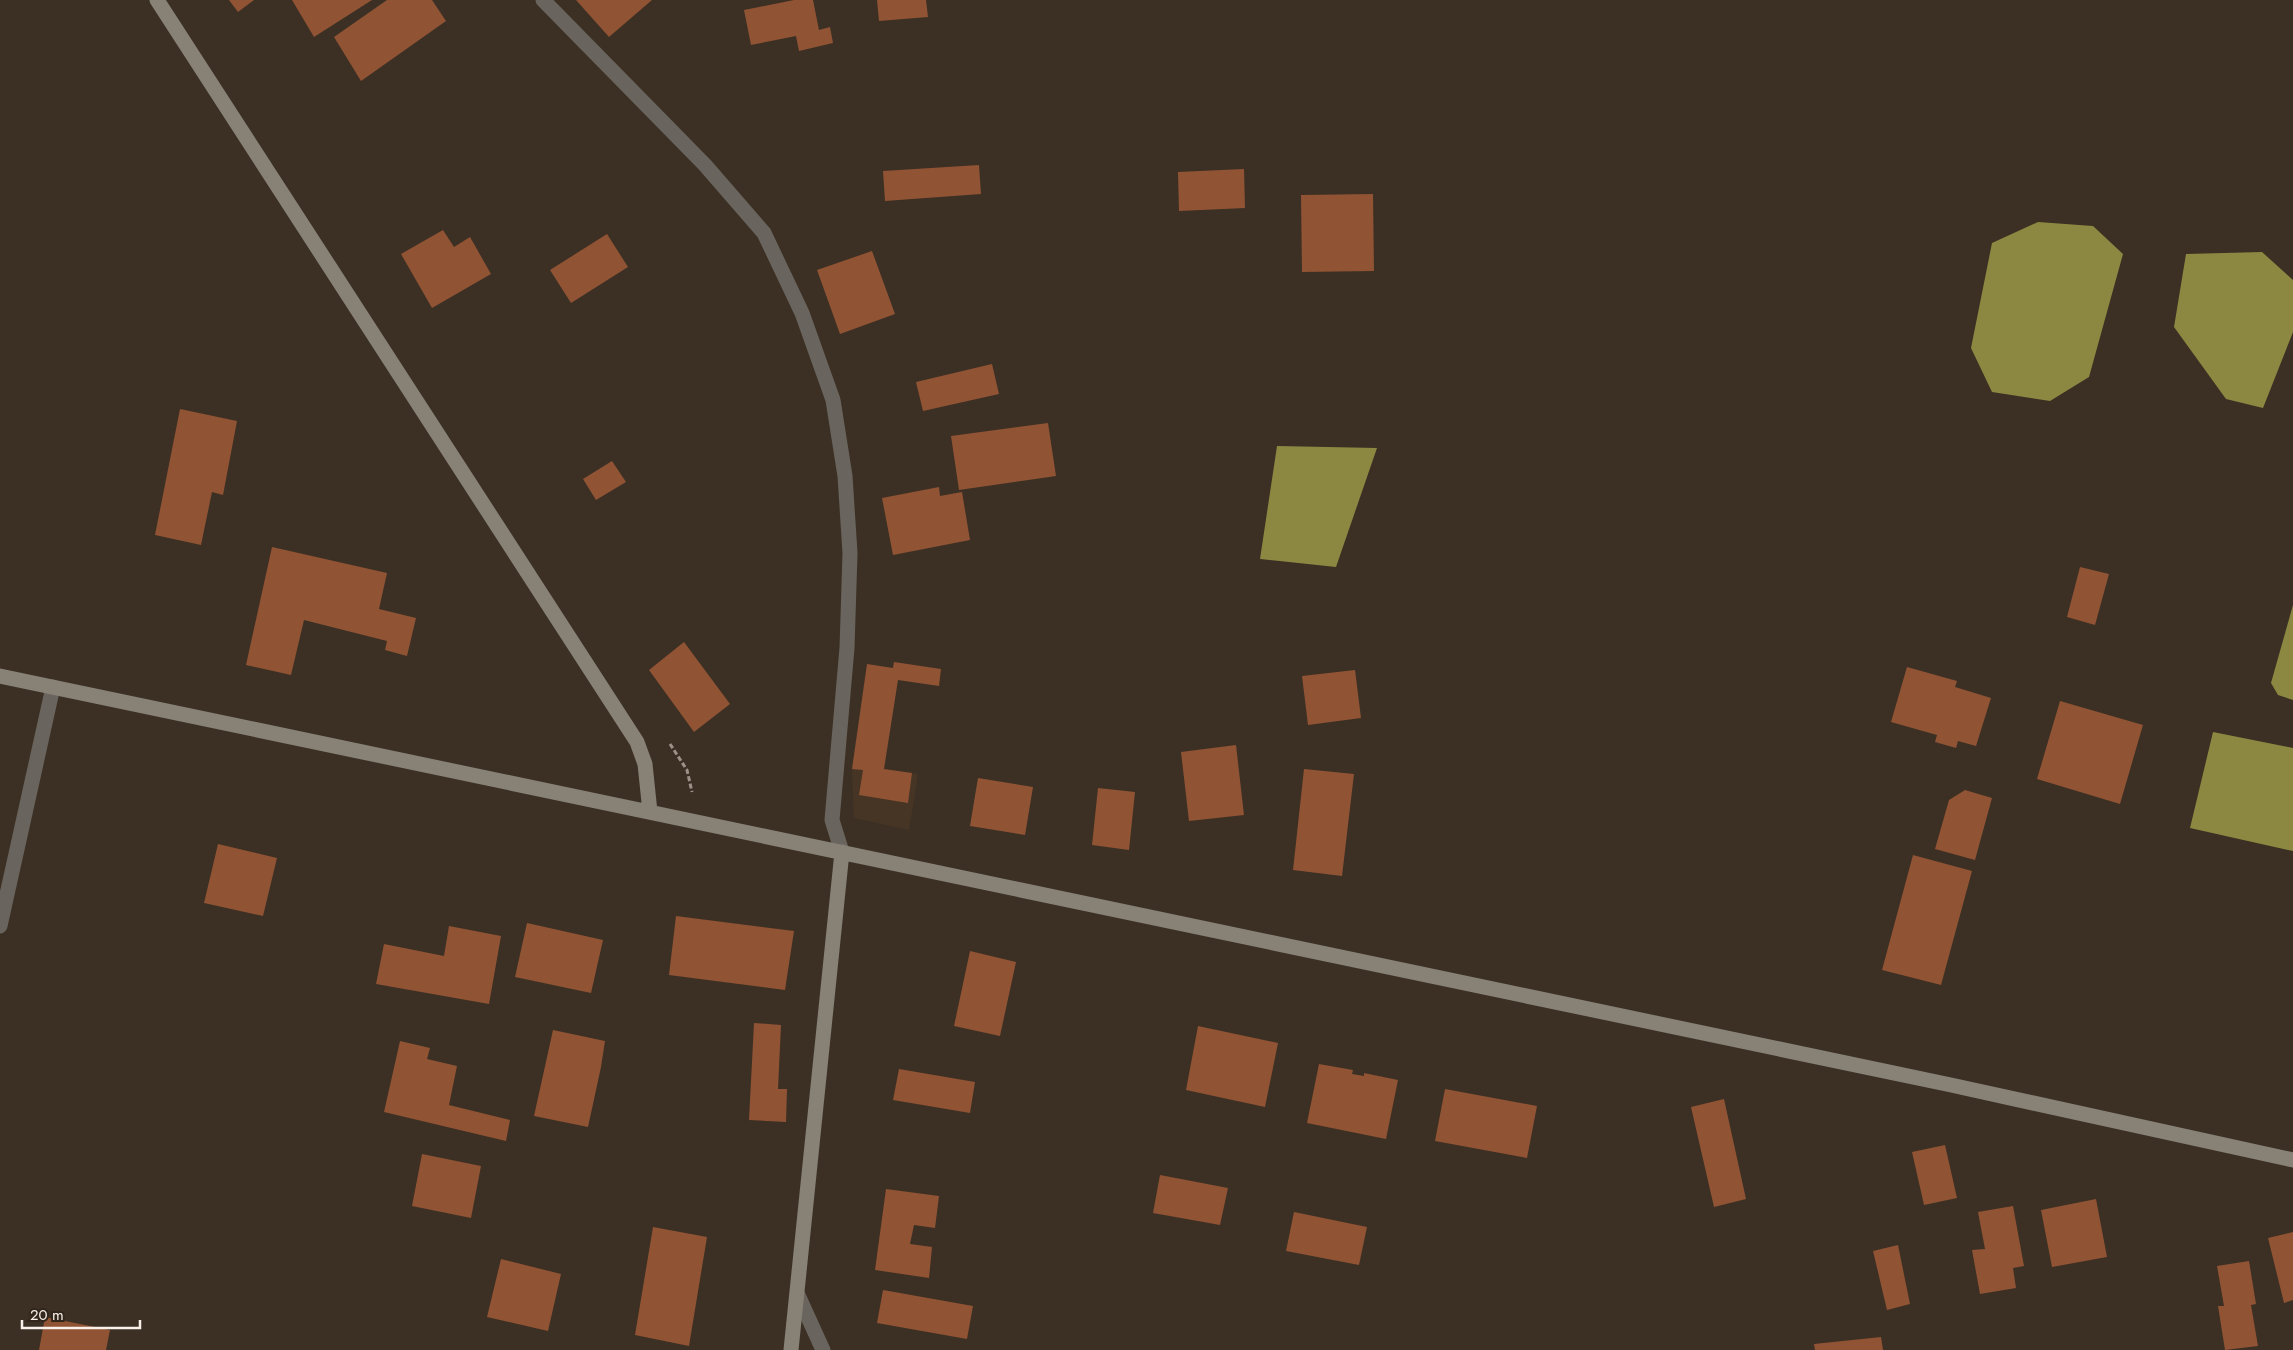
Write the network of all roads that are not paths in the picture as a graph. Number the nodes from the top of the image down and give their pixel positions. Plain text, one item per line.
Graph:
1 (157, 0) edge
2 (543, 0) edge
3 (0, 676) edge
4 (53, 687) junction
5 (650, 812) junction
6 (842, 852) junction
7 (0, 926) edge
8 (2293, 1160) edge
9 (798, 1295) junction
10 (791, 1350) edge
11 (823, 1350) edge

1 - 5 street
2 - 6 street
3 - 4 street
4 - 5 street
4 - 7 street
5 - 6 street
6 - 8 street
6 - 9 street
9 - 10 street
9 - 11 street

